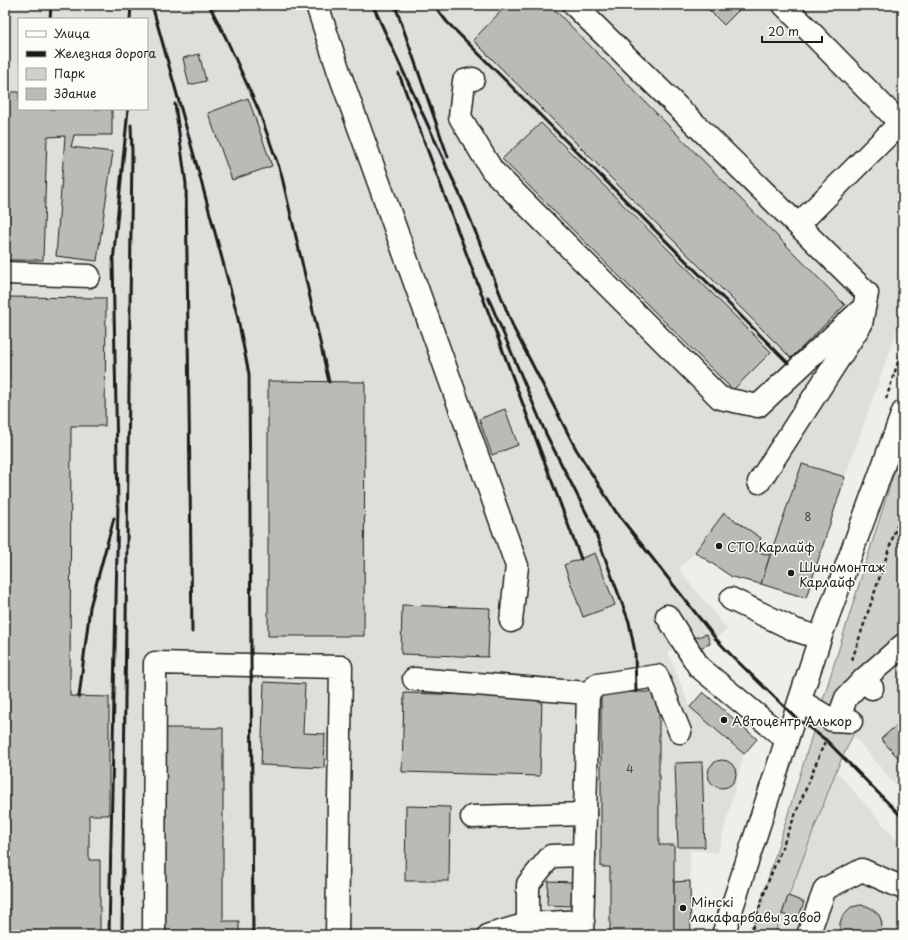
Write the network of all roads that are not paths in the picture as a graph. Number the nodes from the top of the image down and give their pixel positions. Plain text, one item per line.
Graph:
1 (317, 5) edge
2 (574, 5) edge
3 (784, 5) edge
4 (473, 79) dead end
5 (798, 225) junction
6 (5, 273) edge
7 (89, 276) dead end
8 (865, 306) junction
9 (903, 412) edge
10 (759, 482) dead end
11 (732, 599) dead end
12 (667, 616) dead end
13 (511, 621) dead end
14 (820, 638) junction
15 (901, 651) edge
16 (414, 679) dead end
17 (588, 693) junction
18 (800, 701) junction
19 (680, 732) dead end
20 (787, 740) junction
21 (585, 814) junction
22 (472, 817) dead end
23 (584, 855) junction
24 (903, 888) edge
25 (528, 924) junction
26 (582, 928) edge
27 (154, 935) edge
28 (337, 935) edge
29 (489, 935) edge
30 (722, 935) edge
31 (808, 935) edge

1 - 13 street
2 - 5 street
3 - 5 street
4 - 8 street
5 - 8 street
6 - 7 street
8 - 10 street
9 - 14 street
11 - 14 street
12 - 20 street
14 - 18 street
15 - 18 street
16 - 17 street
17 - 19 street
17 - 21 street
18 - 20 street
20 - 30 street
21 - 22 street
21 - 23 street
23 - 25 street
23 - 26 street
24 - 31 street
25 - 26 street
25 - 29 street
27 - 28 street

